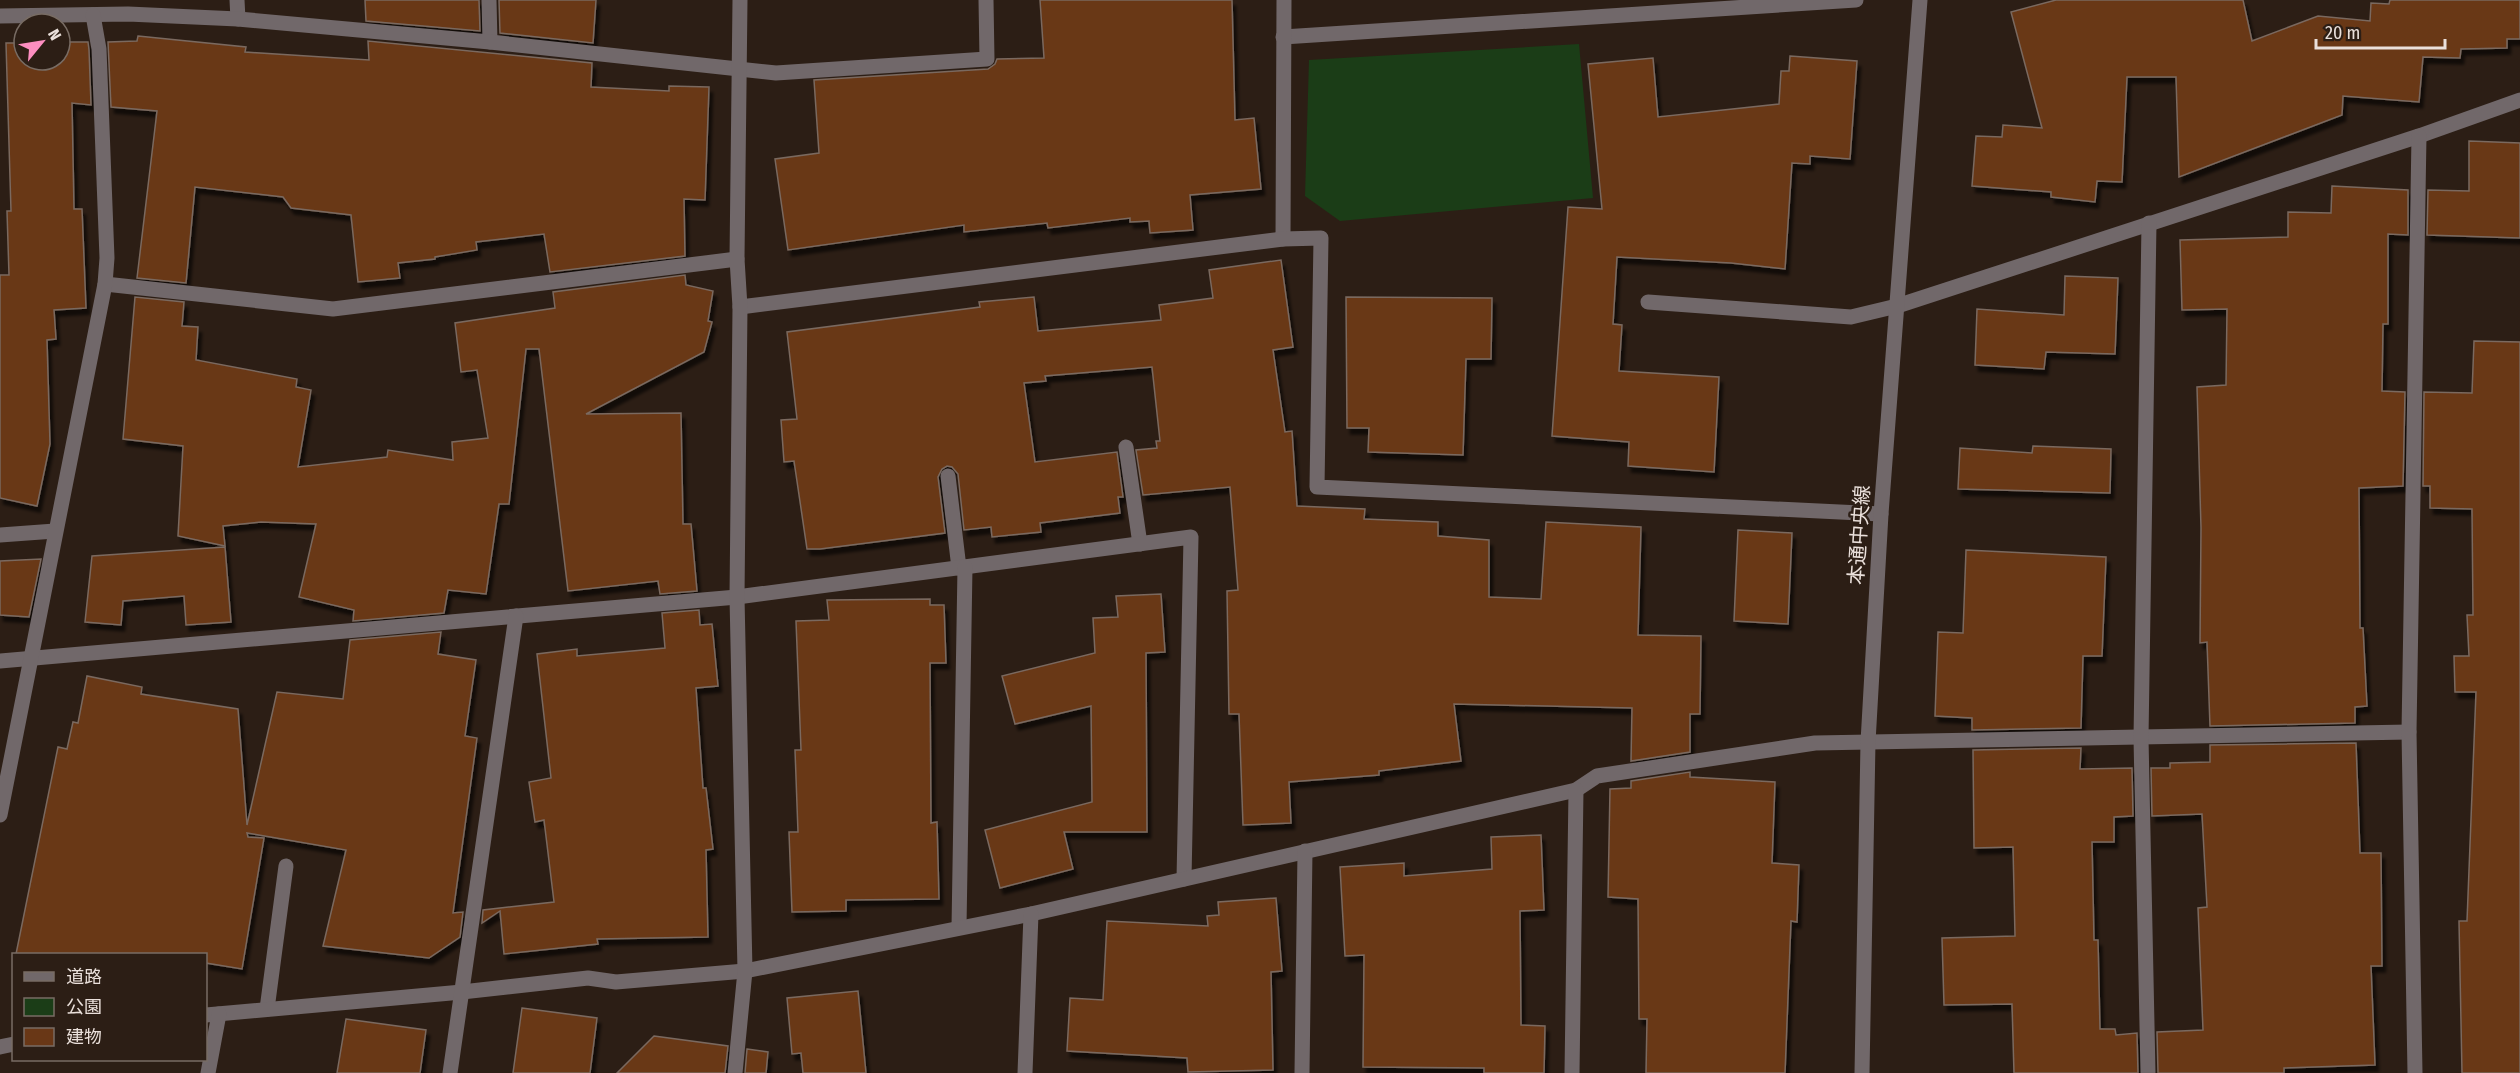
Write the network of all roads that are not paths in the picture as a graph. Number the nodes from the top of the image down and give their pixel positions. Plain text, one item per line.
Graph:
1 (237, 0) edge
2 (489, 0) edge
3 (740, 0) edge
4 (986, 0) edge
5 (1284, 0) edge
6 (1856, 0) edge
7 (1920, 0) edge
8 (72, 15) edge
9 (93, 15) junction
10 (238, 20) junction
11 (1283, 37) junction
12 (490, 42) junction
13 (740, 69) junction
14 (2520, 100) edge
15 (2419, 136) junction
16 (2148, 223) junction
17 (1282, 239) junction
18 (737, 259) junction
19 (105, 284) junction
20 (1648, 302) dead end
21 (1897, 306) junction
22 (740, 307) junction
23 (1126, 447) dead end
24 (948, 476) dead end
25 (1881, 514) junction
26 (55, 531) junction
27 (0, 535) edge
28 (1140, 544) junction
29 (962, 568) junction
30 (737, 597) junction
31 (516, 616) junction
32 (30, 658) junction
33 (0, 661) edge
34 (2409, 732) junction
35 (2141, 738) junction
36 (1868, 742) junction
37 (1576, 790) junction
38 (0, 815) edge
39 (1305, 851) junction
40 (286, 866) dead end
41 (1184, 879) junction
42 (1032, 914) junction
43 (959, 927) junction
44 (745, 971) junction
45 (462, 992) junction
46 (267, 1009) junction
47 (212, 1015) edge
48 (208, 1073) edge
49 (450, 1073) edge
50 (735, 1073) edge
51 (1025, 1073) edge
52 (1302, 1073) edge
53 (1572, 1073) edge
54 (1862, 1073) edge
55 (2148, 1073) edge
56 (2415, 1073) edge

1 - 10 street
2 - 12 street
3 - 13 street
4 - 13 street
5 - 11 street
6 - 11 street
7 - 21 street, 本通中央線
8 - 9 street
9 - 10 street
9 - 19 street
10 - 12 street
11 - 17 street
12 - 13 street
13 - 18 street
14 - 15 street
15 - 16 street
15 - 34 street
16 - 21 street
16 - 35 street
17 - 22 street
17 - 25 street
18 - 19 street
18 - 22 street
19 - 26 street
20 - 21 street
21 - 25 street, 本通中央線
22 - 30 street
23 - 28 street
24 - 29 street
25 - 36 street, 本通中央線
26 - 27 street
26 - 32 street
28 - 29 street
28 - 41 street
29 - 30 street
29 - 43 street
30 - 31 street
30 - 44 street
31 - 32 street
31 - 45 street
32 - 33 street
32 - 38 street
34 - 35 street
34 - 56 street
35 - 36 street
35 - 55 street
36 - 37 street
36 - 54 street, 本通中央線
37 - 39 street
37 - 53 street
39 - 41 street
39 - 52 street
40 - 46 street
41 - 42 street
42 - 43 street
42 - 51 street
43 - 44 street
44 - 45 street
44 - 50 street
45 - 46 street
45 - 49 street
46 - 47 street
47 - 48 street

